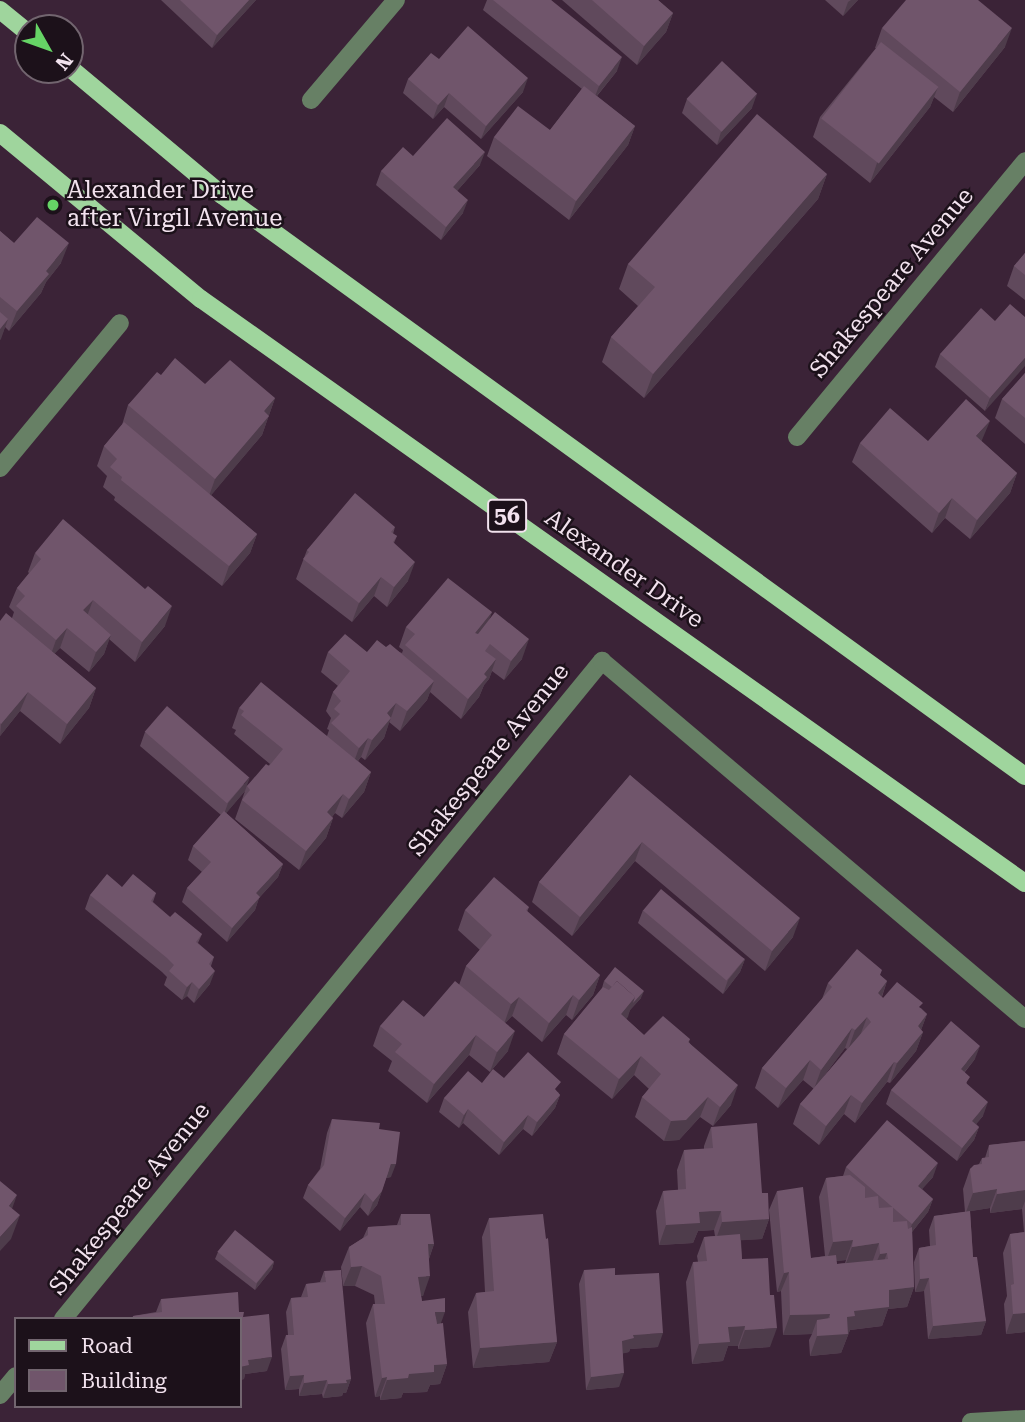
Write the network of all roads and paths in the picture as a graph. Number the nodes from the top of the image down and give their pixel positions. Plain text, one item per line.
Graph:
1 (396, 0) edge
2 (0, 10) edge
3 (14, 22) edge
4 (84, 80) edge
5 (311, 100) dead end
6 (0, 133) edge
7 (1025, 161) edge
8 (120, 323) dead end
9 (797, 437) dead end
10 (0, 468) edge
11 (1025, 776) edge
12 (1025, 883) edge
13 (1025, 1019) edge
14 (65, 1317) edge
15 (14, 1378) edge
16 (0, 1395) edge
17 (1025, 1419) edge
18 (971, 1422) edge

1 - 5 street
2 - 3 main road
4 - 11 main road
6 - 12 main road, Alexander Drive / 56
7 - 9 street, Shakespeare Avenue
8 - 10 street
13 - 14 street, Shakespeare Avenue
15 - 16 street
17 - 18 street

